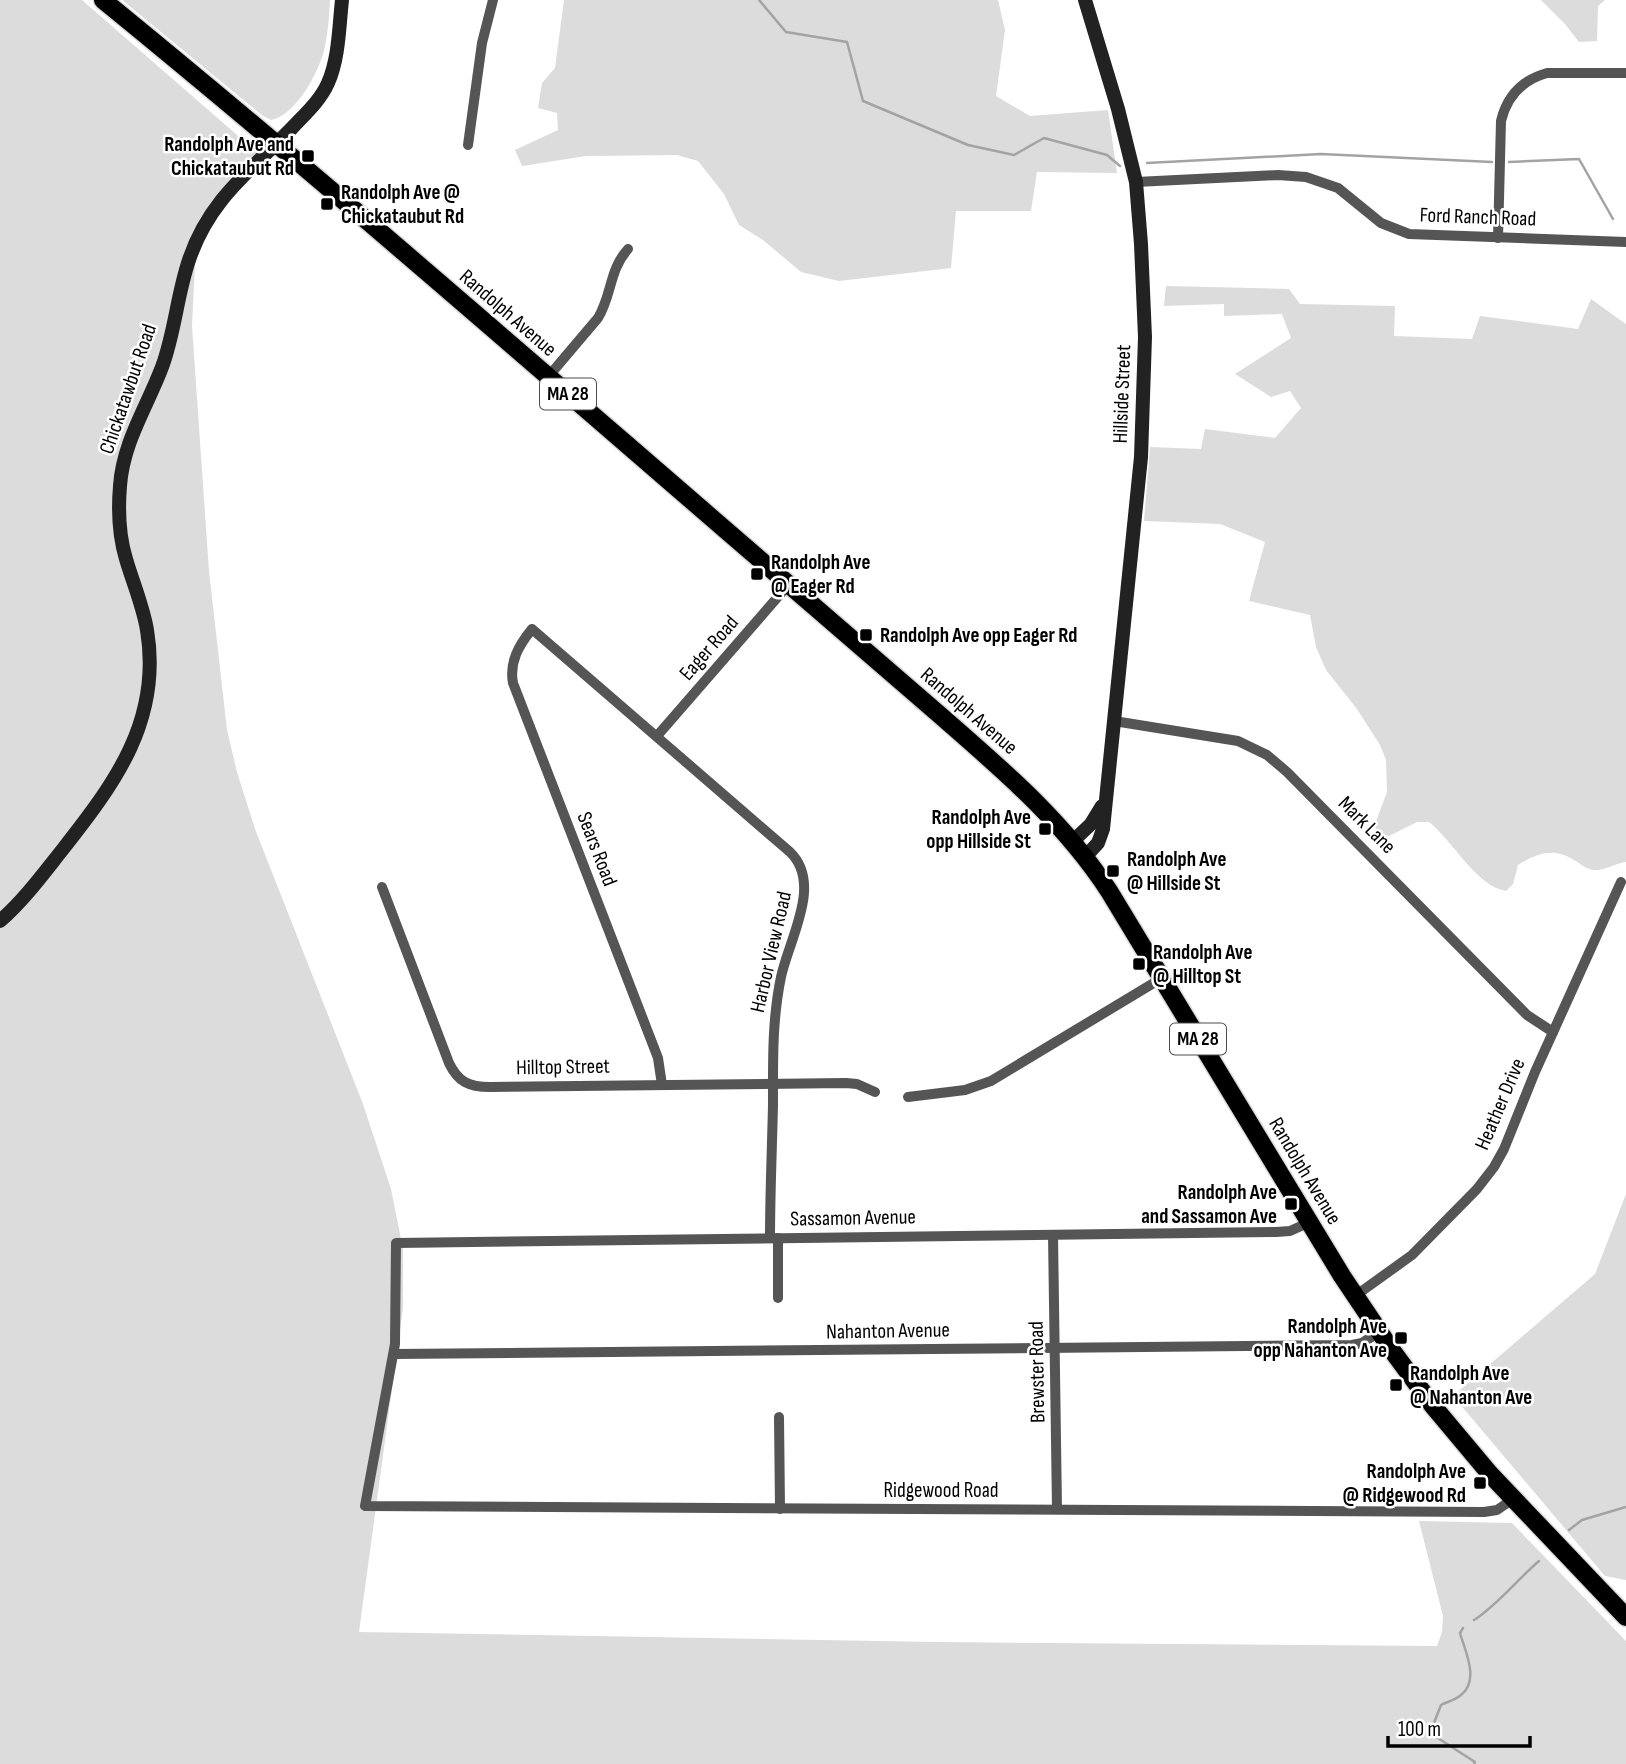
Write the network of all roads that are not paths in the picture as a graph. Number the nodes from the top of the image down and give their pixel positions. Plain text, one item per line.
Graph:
1 (103, 0) edge
2 (342, 0) edge
3 (493, 0) edge
4 (1085, 0) edge
5 (1626, 73) edge
6 (276, 144) junction
7 (468, 145) dead end
8 (1136, 182) junction
9 (1498, 238) junction
10 (1626, 243) edge
11 (628, 249) dead end
12 (548, 377) junction
13 (789, 584) junction
14 (532, 629) joint
15 (1114, 721) junction
16 (657, 736) junction
17 (1107, 795) junction
18 (1073, 841) junction
19 (1085, 857) junction
20 (1621, 882) dead end
21 (382, 887) dead end
22 (0, 921) edge
23 (1162, 978) junction
24 (1552, 1032) junction
25 (772, 1084) junction
26 (662, 1085) junction
27 (875, 1092) dead end
28 (908, 1097) dead end
29 (1310, 1222) junction
30 (1053, 1235) junction
31 (774, 1238) junction
32 (1355, 1296) junction
33 (778, 1298) dead end
34 (1379, 1332) junction
35 (1056, 1348) junction
36 (394, 1354) junction
37 (779, 1417) dead end
38 (1513, 1499) junction
39 (780, 1509) junction
40 (1057, 1509) junction
41 (1626, 1617) edge

1 - 6 main road, Randolph Avenue / MA 28
2 - 6 main road, Chickatawbut Road
3 - 7 street
4 - 8 main road, Hillside Street
5 - 9 street
6 - 12 main road, Randolph Avenue / MA 28
6 - 22 main road, Chickatawbut Road
8 - 9 street, Ford Ranch Road
8 - 15 main road, Hillside Street
9 - 10 street, Ford Ranch Road
11 - 12 street
12 - 13 main road, Randolph Avenue / MA 28
13 - 16 street, Eager Road
13 - 18 main road, Randolph Avenue / MA 28
14 - 16 street, Harbor View Road
14 - 26 street, Sears Road
15 - 17 main road, Hillside Street
15 - 24 street, Mark Lane
16 - 25 street, Harbor View Road
17 - 18 main road, Hillside Street
17 - 19 main road, Hillside Street
18 - 19 main road, Randolph Avenue / MA 28
19 - 23 main road, Randolph Avenue / MA 28
20 - 24 street, Heather Drive
21 - 26 street, Hilltop Street
23 - 28 street
23 - 29 main road, Randolph Avenue / MA 28
24 - 32 street, Heather Drive
25 - 26 street, Hilltop Street
25 - 27 street, Hilltop Street
25 - 31 street, Harbor View Road
29 - 30 street, Sassamon Avenue
29 - 32 main road, Randolph Avenue / MA 28
30 - 31 street, Sassamon Avenue
30 - 35 street, Brewster Road
31 - 33 street, Harbor View Road
31 - 36 street, Sassamon Avenue
32 - 34 main road, Randolph Avenue / MA 28
34 - 35 street, Nahanton Avenue
34 - 38 main road, Randolph Avenue / MA 28
35 - 36 street, Nahanton Avenue
35 - 40 street, Brewster Road
36 - 39 street, Ridgewood Road
37 - 39 street
38 - 40 street, Ridgewood Road
38 - 41 main road, Randolph Avenue / MA 28
39 - 40 street, Ridgewood Road

